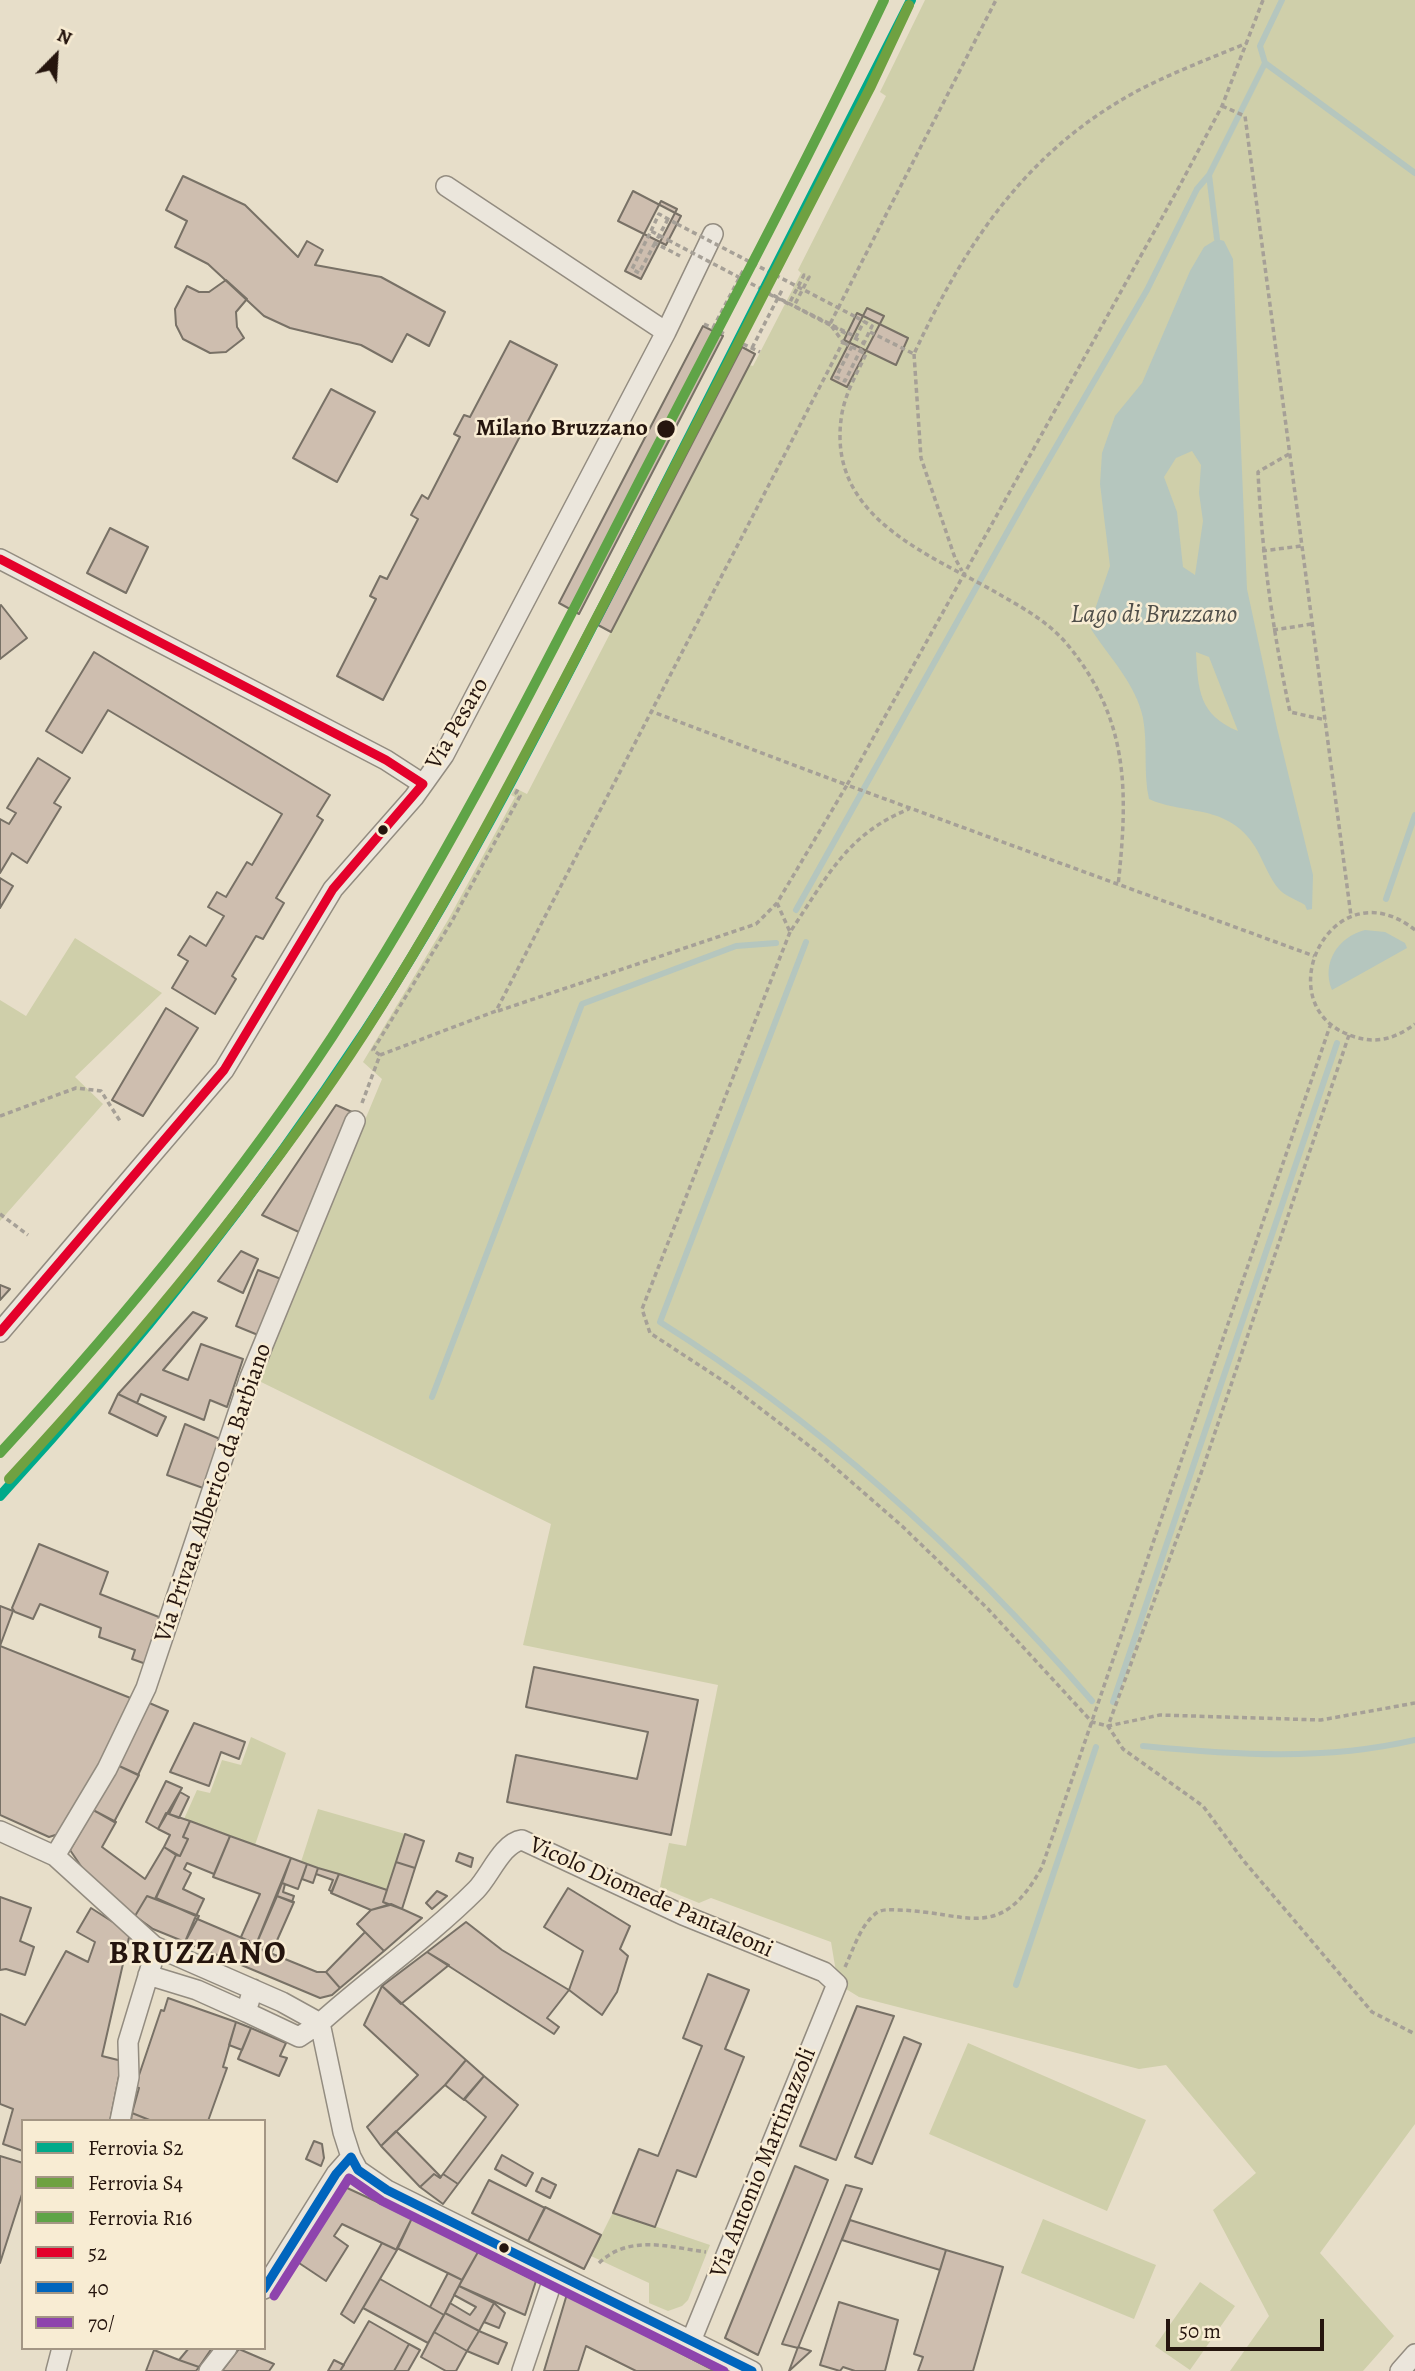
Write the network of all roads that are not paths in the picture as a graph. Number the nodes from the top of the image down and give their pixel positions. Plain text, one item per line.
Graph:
1 (446, 186) dead end
2 (713, 234) dead end
3 (666, 332) junction
4 (0, 559) edge
5 (423, 785) junction
6 (355, 1121) road end
7 (0, 1332) edge
8 (0, 1831) edge
9 (55, 1856) junction
10 (154, 1947) junction
11 (148, 1975) junction
12 (837, 1984) joint
13 (253, 1989) junction
14 (246, 2012) junction
15 (320, 2023) junction
16 (120, 2119) edge
17 (351, 2157) junction
18 (554, 2276) junction
19 (266, 2286) edge
20 (691, 2341) junction
21 (61, 2350) edge
22 (225, 2350) edge
23 (1415, 2354) edge
24 (56, 2371) edge
25 (209, 2371) edge
26 (522, 2371) edge
27 (752, 2371) edge
28 (1400, 2371) edge

1 - 3 street
2 - 3 street, Via Pesaro
3 - 5 street, Via Pesaro
4 - 5 street
5 - 7 street, Via Pesaro
6 - 9 street, Via Privata Alberico da Barbiano
8 - 9 street
9 - 10 street
10 - 11 street
10 - 13 street
11 - 14 street
11 - 16 street
12 - 15 street, Vicolo Diomede Pantaleoni
12 - 20 street, Via Antonio Martinazzoli
13 - 14 street
13 - 15 street
14 - 15 street
15 - 17 street
17 - 18 street
17 - 19 street
18 - 20 street
18 - 26 street
20 - 27 street
21 - 24 street
22 - 25 street
23 - 28 street

